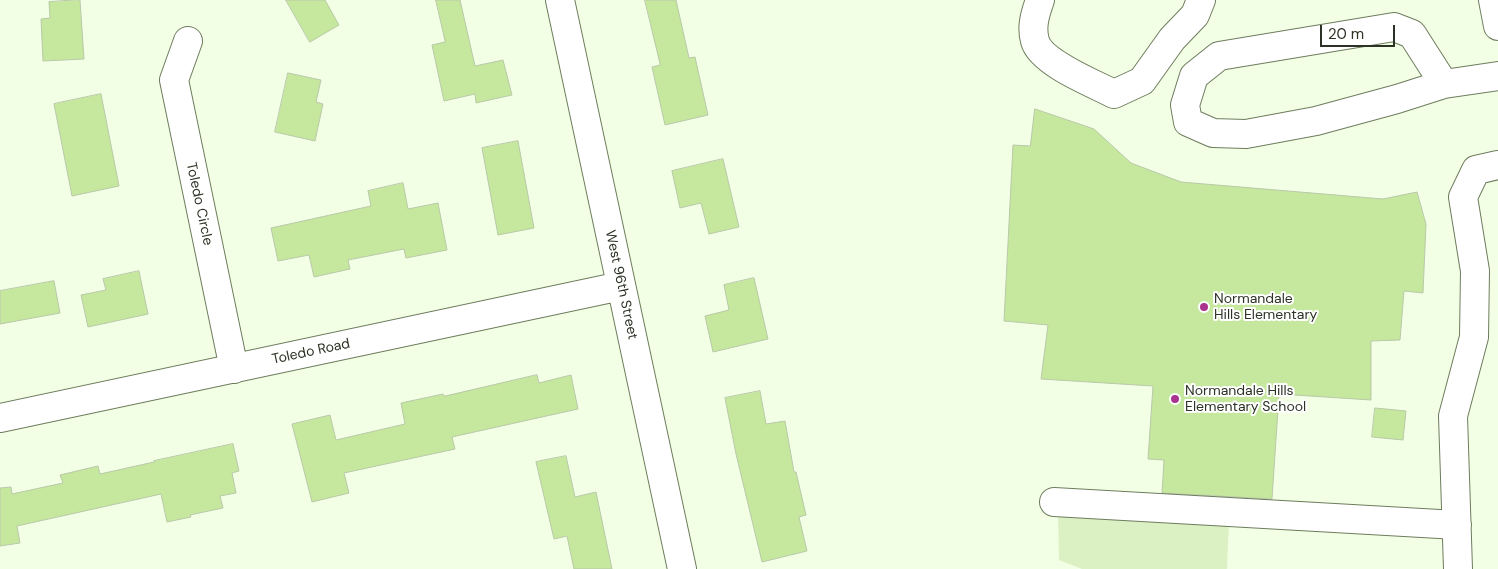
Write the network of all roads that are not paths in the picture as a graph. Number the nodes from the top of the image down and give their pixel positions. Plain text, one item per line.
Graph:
1 (560, 0) edge
2 (1040, 0) edge
3 (1201, 0) edge
4 (1493, 0) edge
5 (1498, 26) edge
6 (188, 41) dead end
7 (1498, 76) edge
8 (1444, 84) junction
9 (1498, 164) edge
10 (621, 286) junction
11 (234, 369) junction
12 (0, 418) edge
13 (1054, 502) dead end
14 (1457, 525) junction
15 (682, 569) edge
16 (1458, 569) edge

1 - 10 street, West 96th Street
2 - 3 street
4 - 5 street
6 - 11 street, Toledo Circle
7 - 8 street
8 - 8 street
9 - 14 street
10 - 11 street, Toledo Road
10 - 15 street, West 96th Street
11 - 12 street, Toledo Road
13 - 14 street
14 - 16 street

